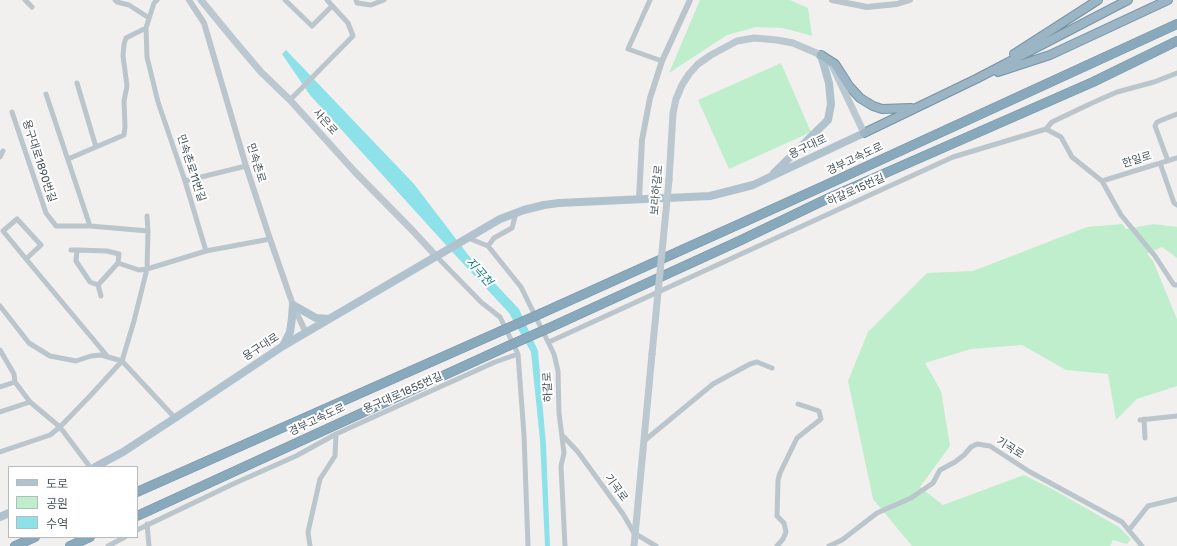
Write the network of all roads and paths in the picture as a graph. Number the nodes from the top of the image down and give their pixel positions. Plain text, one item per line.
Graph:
1 (25, 0) edge
2 (115, 0) edge
3 (157, 0) edge
4 (189, 0) edge
5 (201, 0) edge
6 (285, 0) edge
7 (327, 0) edge
8 (356, 0) edge
9 (384, 0) edge
10 (650, 0) edge
11 (690, 0) edge
12 (832, 0) edge
13 (910, 0) edge
14 (1098, 0) edge
15 (1128, 0) edge
16 (1168, 0) edge
17 (332, 6) junction
18 (32, 7) dead end
19 (149, 18) junction
20 (1177, 24) edge
21 (146, 28) junction
22 (1177, 42) edge
23 (821, 55) junction
24 (662, 61) junction
25 (1177, 73) edge
26 (976, 79) junction
27 (77, 83) dead end
28 (46, 94) dead end
29 (293, 97) junction
30 (914, 108) junction
31 (12, 112) dead end
32 (1177, 114) edge
33 (1046, 129) junction
34 (864, 132) junction
35 (96, 147) junction
36 (3, 151) dead end
37 (0, 157) edge
38 (68, 158) junction
39 (1177, 158) edge
40 (1168, 161) junction
41 (1160, 163) junction
42 (246, 166) junction
43 (769, 178) junction
44 (185, 181) junction
45 (1102, 181) junction
46 (639, 199) junction
47 (1177, 205) edge
48 (516, 213) junction
49 (146, 216) dead end
50 (90, 226) junction
51 (2, 230) edge
52 (148, 231) junction
53 (471, 236) junction
54 (270, 239) junction
55 (488, 246) junction
56 (71, 250) dead end
57 (77, 250) junction
58 (206, 251) junction
59 (440, 254) junction
60 (26, 259) junction
61 (118, 263) junction
62 (146, 270) junction
63 (98, 285) junction
64 (1177, 285) edge
65 (101, 296) dead end
66 (293, 305) junction
67 (0, 306) edge
68 (329, 319) junction
69 (306, 333) junction
70 (549, 342) junction
71 (283, 346) junction
72 (0, 350) edge
73 (518, 354) junction
74 (2, 356) edge
75 (108, 357) junction
76 (122, 361) junction
77 (772, 368) dead end
78 (15, 382) junction
79 (0, 387) edge
80 (30, 402) junction
81 (798, 404) dead end
82 (0, 412) edge
83 (1177, 416) edge
84 (175, 418) junction
85 (60, 427) junction
86 (336, 434) junction
87 (563, 436) junction
88 (1145, 438) dead end
89 (643, 442) junction
90 (0, 452) edge
91 (89, 466) edge
92 (97, 466) edge
93 (138, 492) edge
94 (1177, 499) edge
95 (138, 516) edge
96 (147, 524) junction
97 (138, 529) edge
98 (1129, 530) junction
99 (634, 533) junction
100 (33, 538) edge
101 (88, 538) edge
102 (123, 538) edge
103 (15, 546) edge
104 (70, 546) edge
105 (108, 546) edge
106 (149, 546) edge
107 (310, 546) edge
108 (528, 546) edge
109 (564, 546) edge
110 (634, 546) edge
111 (656, 546) edge
112 (777, 546) edge
113 (829, 546) edge
114 (1142, 546) edge

1 - 18 street
2 - 19 street
3 - 19 street, 민속촌로11번길
4 - 42 street, 민속촌로
5 - 29 main road, 사은로
6 - 17 street
7 - 17 street
8 - 9 street
10 - 24 street
11 - 24 street
12 - 13 street
14 - 26 highway
15 - 26 highway, 용구대로
16 - 26 highway
17 - 29 street
19 - 21 street, 민속촌로11번길
20 - 93 highway, 경부고속도로, bridge
21 - 35 street
21 - 44 street, 민속촌로11번길
22 - 95 highway, 경부고속도로, bridge
23 - 30 highway
23 - 34 main road, 보라하갈로
23 - 43 main road
23 - 89 main road, 보라하갈로, bridge
24 - 46 street
25 - 33 street, 하갈로15번길
26 - 30 highway, 용구대로
27 - 35 street
28 - 38 street
29 - 59 main road, 사은로
30 - 34 highway, 용구대로
31 - 50 street, 용구대로1890번길
32 - 40 street
33 - 45 street
33 - 70 street, 하갈로15번길
34 - 43 main road, 용구대로
35 - 38 street
36 - 37 street
38 - 50 street
39 - 40 street, 한일로
40 - 41 street, 한일로
41 - 45 street, 한일로
41 - 47 street
42 - 44 street
42 - 54 street, 민속촌로
43 - 46 main road, 용구대로
44 - 58 street, 민속촌로11번길
45 - 64 street
46 - 48 main road, 용구대로
48 - 53 main road, 용구대로
48 - 55 street
49 - 52 street
50 - 52 street, 용구대로1890번길
51 - 60 street
51 - 60 street
52 - 62 street
53 - 55 street
53 - 59 main road, 용구대로
54 - 58 street
54 - 66 street, 민속촌로
55 - 70 street, 하갈로
56 - 57 street
57 - 61 street
57 - 63 street
58 - 62 street
59 - 68 main road, 용구대로
59 - 73 street
60 - 75 street
61 - 62 street
61 - 63 street
62 - 76 street
63 - 65 street
66 - 68 main road
66 - 69 street, 민속촌로
66 - 71 main road
67 - 75 street
68 - 69 main road, 용구대로
69 - 71 main road, 용구대로
70 - 87 street, 하갈로
71 - 84 main road, 용구대로
72 - 74 street
73 - 86 street, 용구대로1855번길
73 - 108 street
74 - 78 street
75 - 76 street
76 - 84 street
76 - 85 street
77 - 89 street
78 - 79 street
78 - 80 street
80 - 82 street
80 - 85 street
81 - 112 street
83 - 88 street
84 - 92 main road, 용구대로
85 - 90 street
85 - 91 street
86 - 96 street, 용구대로1855번길
86 - 107 street
87 - 99 street, 기곡로
87 - 109 street, 하갈로
89 - 99 main road, 보라하갈로
94 - 98 street
96 - 97 street, 용구대로1855번길
96 - 106 street
98 - 113 street, 기곡로
98 - 114 street, 기곡로
99 - 110 main road, 보라하갈로
99 - 111 street, 기곡로
100 - 103 highway
101 - 104 highway
102 - 105 street

